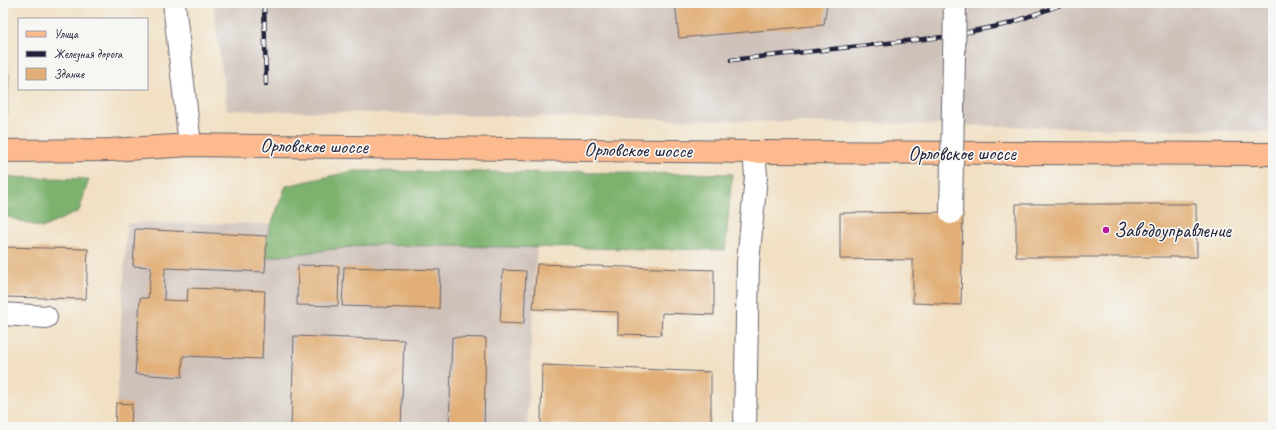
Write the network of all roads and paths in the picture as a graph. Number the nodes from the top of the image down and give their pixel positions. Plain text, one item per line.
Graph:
1 (174, 3) edge
2 (955, 3) edge
3 (190, 145) junction
4 (3, 151) edge
5 (754, 152) junction
6 (1273, 154) edge
7 (951, 213) dead end
8 (3, 314) edge
9 (46, 317) dead end
10 (745, 427) edge

1 - 3 street
2 - 7 street, bridge
3 - 4 main road, Орловское шоссе
3 - 5 main road, Орловское шоссе
5 - 6 main road, Орловское шоссе
5 - 10 street
8 - 9 street

